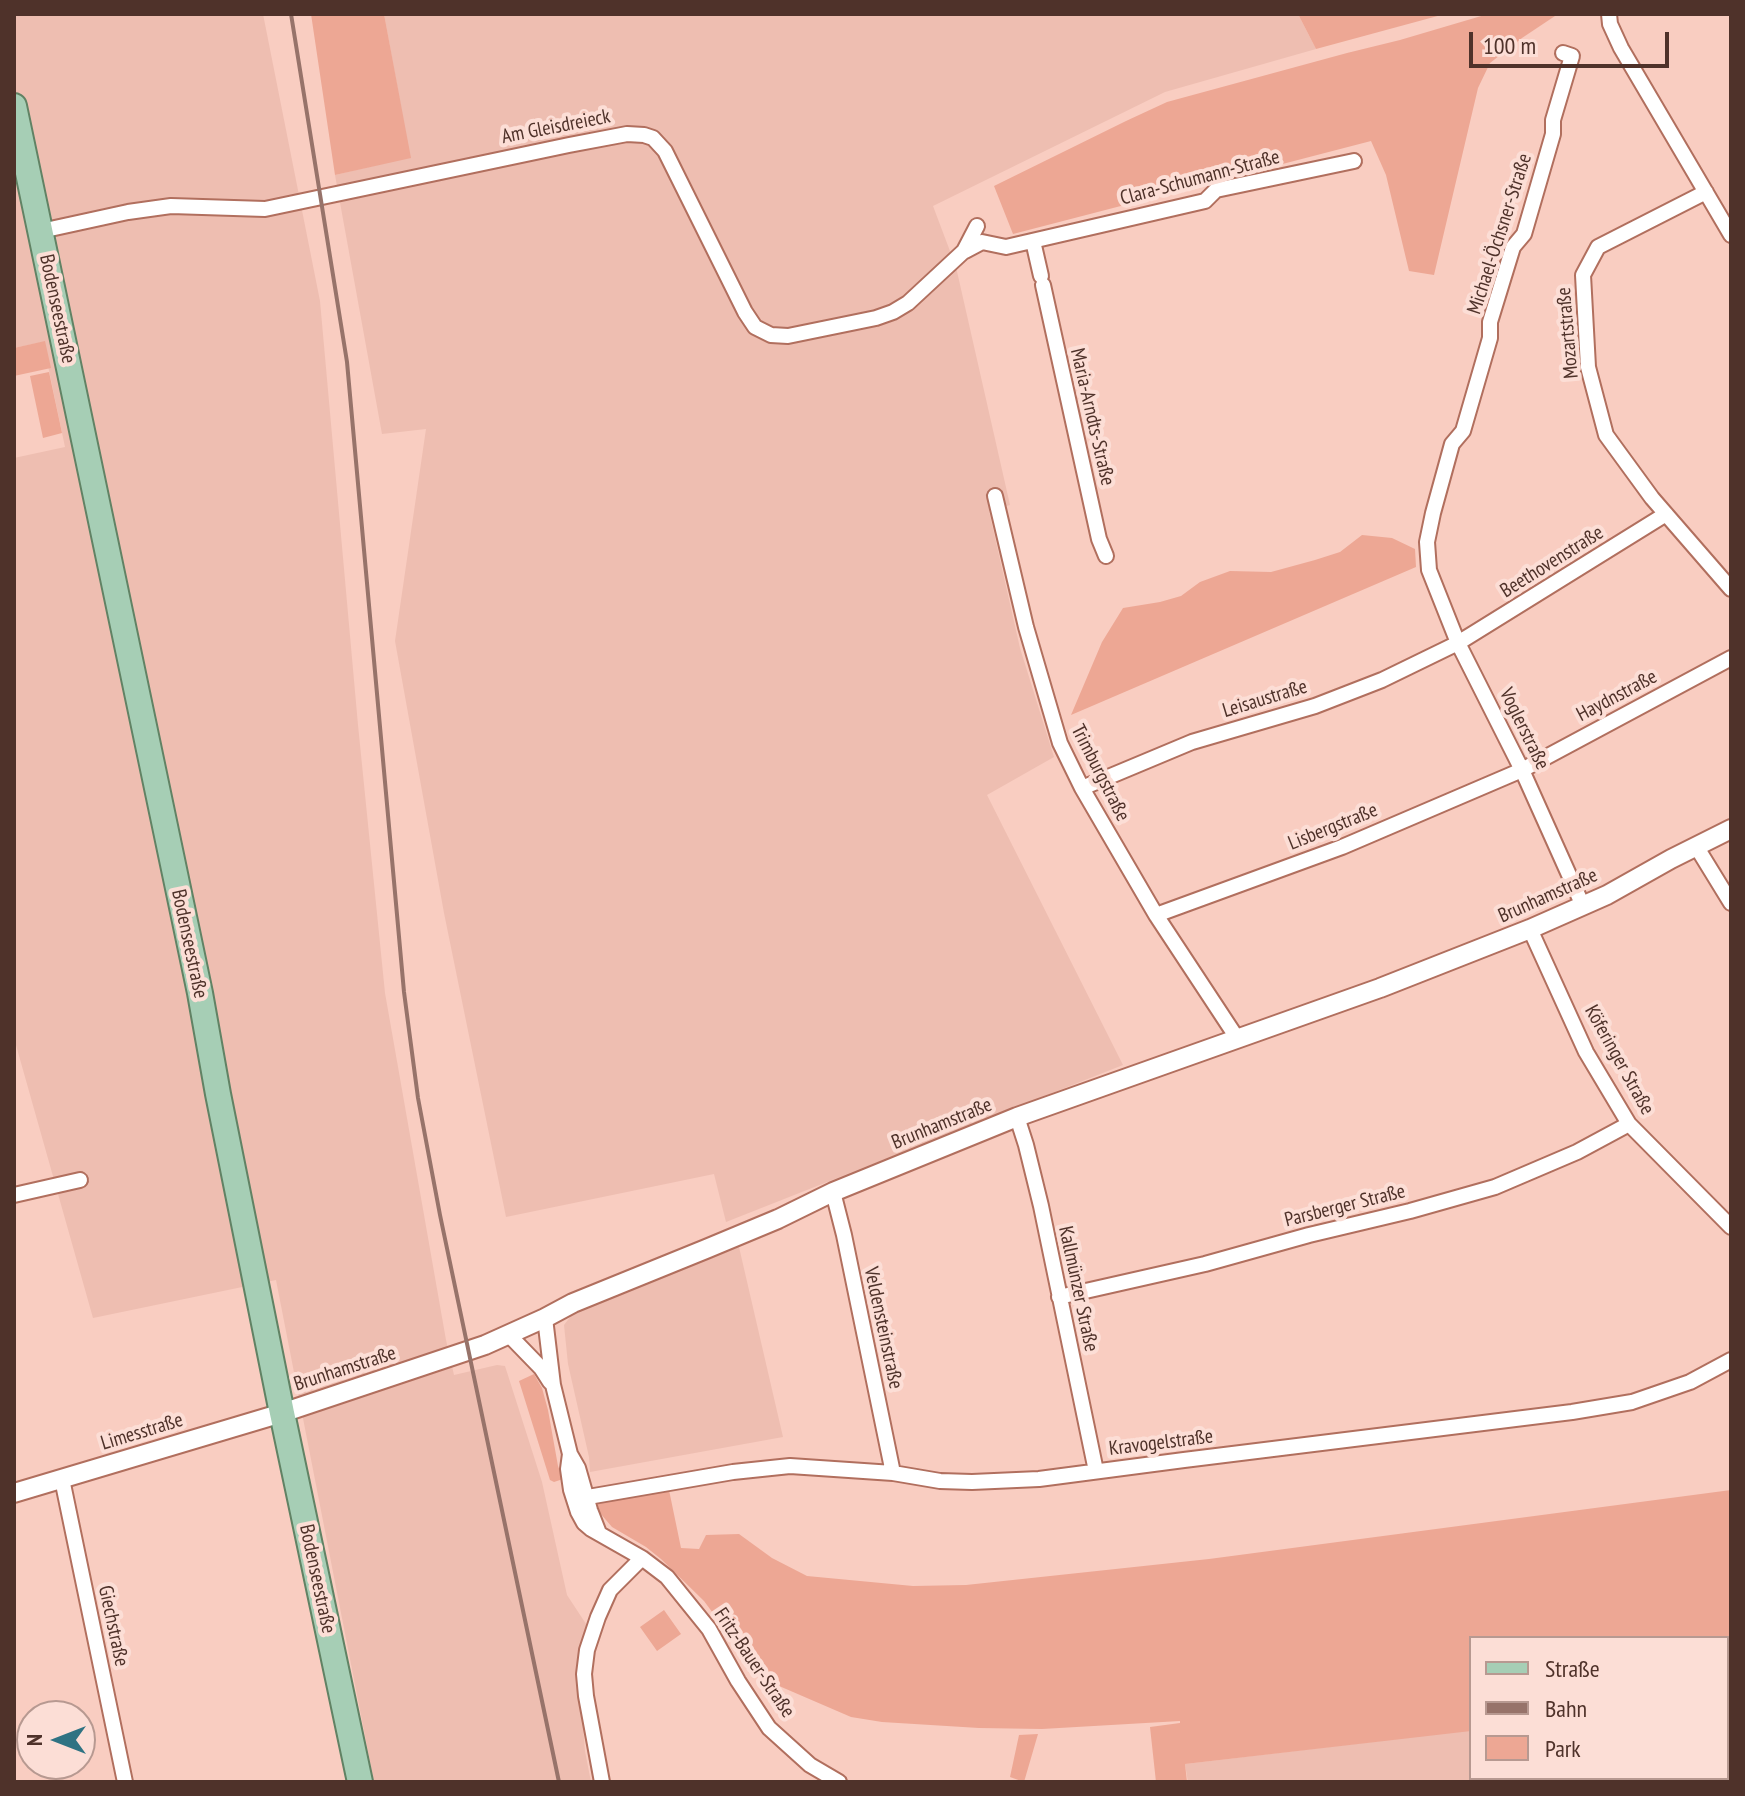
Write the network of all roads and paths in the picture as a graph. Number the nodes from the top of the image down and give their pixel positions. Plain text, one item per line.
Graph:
1 (1609, 14) edge
2 (1563, 53) dead end
3 (14, 106) edge
4 (1354, 161) dead end
5 (1706, 192) junction
6 (977, 226) dead end
7 (41, 231) junction
8 (1731, 235) edge
9 (1033, 241) junction
10 (964, 251) junction
11 (995, 496) dead end
12 (1666, 514) junction
13 (1106, 556) dead end
14 (1429, 570) joint
15 (1731, 589) edge
16 (1458, 643) junction
17 (1731, 658) edge
18 (1522, 770) junction
19 (1082, 788) junction
20 (1731, 829) edge
21 (1696, 846) junction
22 (1731, 903) edge
23 (1583, 906) junction
24 (1156, 915) junction
25 (1530, 929) junction
26 (1237, 1038) junction
27 (1017, 1117) junction
28 (1629, 1124) junction
29 (80, 1180) dead end
30 (833, 1192) junction
31 (14, 1195) edge
32 (1731, 1227) edge
33 (1059, 1297) junction
34 (545, 1318) junction
35 (508, 1334) junction
36 (1731, 1360) edge
37 (553, 1385) junction
38 (282, 1413) junction
39 (570, 1454) junction
40 (1096, 1471) junction
41 (893, 1473) junction
42 (62, 1479) junction
43 (14, 1493) edge
44 (588, 1497) junction
45 (600, 1533) junction
46 (642, 1558) junction
47 (810, 1765) junction
48 (125, 1782) edge
49 (360, 1782) edge
50 (602, 1782) edge
51 (810, 1782) edge
52 (839, 1782) edge

1 - 5 street
2 - 14 street, Michael-Öchsner-Straße
3 - 7 main road, Bodenseestraße
4 - 9 street, Clara-Schumann-Straße
5 - 8 street
5 - 12 street, Mozartstraße
6 - 10 street, Am Gleisdreieck
7 - 10 street, Am Gleisdreieck
7 - 38 main road, Bodenseestraße
9 - 10 street, Clara-Schumann-Straße
9 - 13 street, Maria-Arndts-Straße
11 - 19 street, Trimburgstraße
12 - 15 street, Mozartstraße
12 - 16 street, Beethovenstraße
14 - 16 street, Voglerstraße
16 - 18 street, Voglerstraße
16 - 19 street, Leisaustraße
17 - 18 street, Haydnstraße
18 - 23 street, Voglerstraße
18 - 24 street, Lisbergstraße
19 - 24 street, Trimburgstraße
20 - 21 street, Brunhamstraße
21 - 22 street
21 - 23 street, Brunhamstraße
23 - 25 street, Brunhamstraße
24 - 26 street, Trimburgstraße
25 - 26 street, Brunhamstraße
25 - 28 street, Köferinger Straße
26 - 27 street, Brunhamstraße
27 - 30 street, Brunhamstraße
27 - 33 street, Kallmünzer Straße
28 - 32 street, Köferinger Straße
28 - 33 street, Parsberger Straße
29 - 31 street
30 - 34 street, Brunhamstraße
30 - 41 street, Veldensteinstraße
33 - 40 street, Kallmünzer Straße
34 - 35 street, Brunhamstraße
34 - 37 street
35 - 37 street
35 - 38 street, Brunhamstraße
36 - 40 street, Kravogelstraße
37 - 39 street
38 - 42 street, Limesstraße
38 - 49 main road, Bodenseestraße
39 - 44 street
39 - 45 street
40 - 41 street, Kravogelstraße
41 - 44 street, Kravogelstraße
42 - 43 street, Limesstraße
42 - 48 street, Giechstraße
44 - 45 street
45 - 46 street, Fritz-Bauer-Straße
46 - 47 street, Fritz-Bauer-Straße
46 - 50 street
47 - 51 street
47 - 52 street, Fritz-Bauer-Straße

